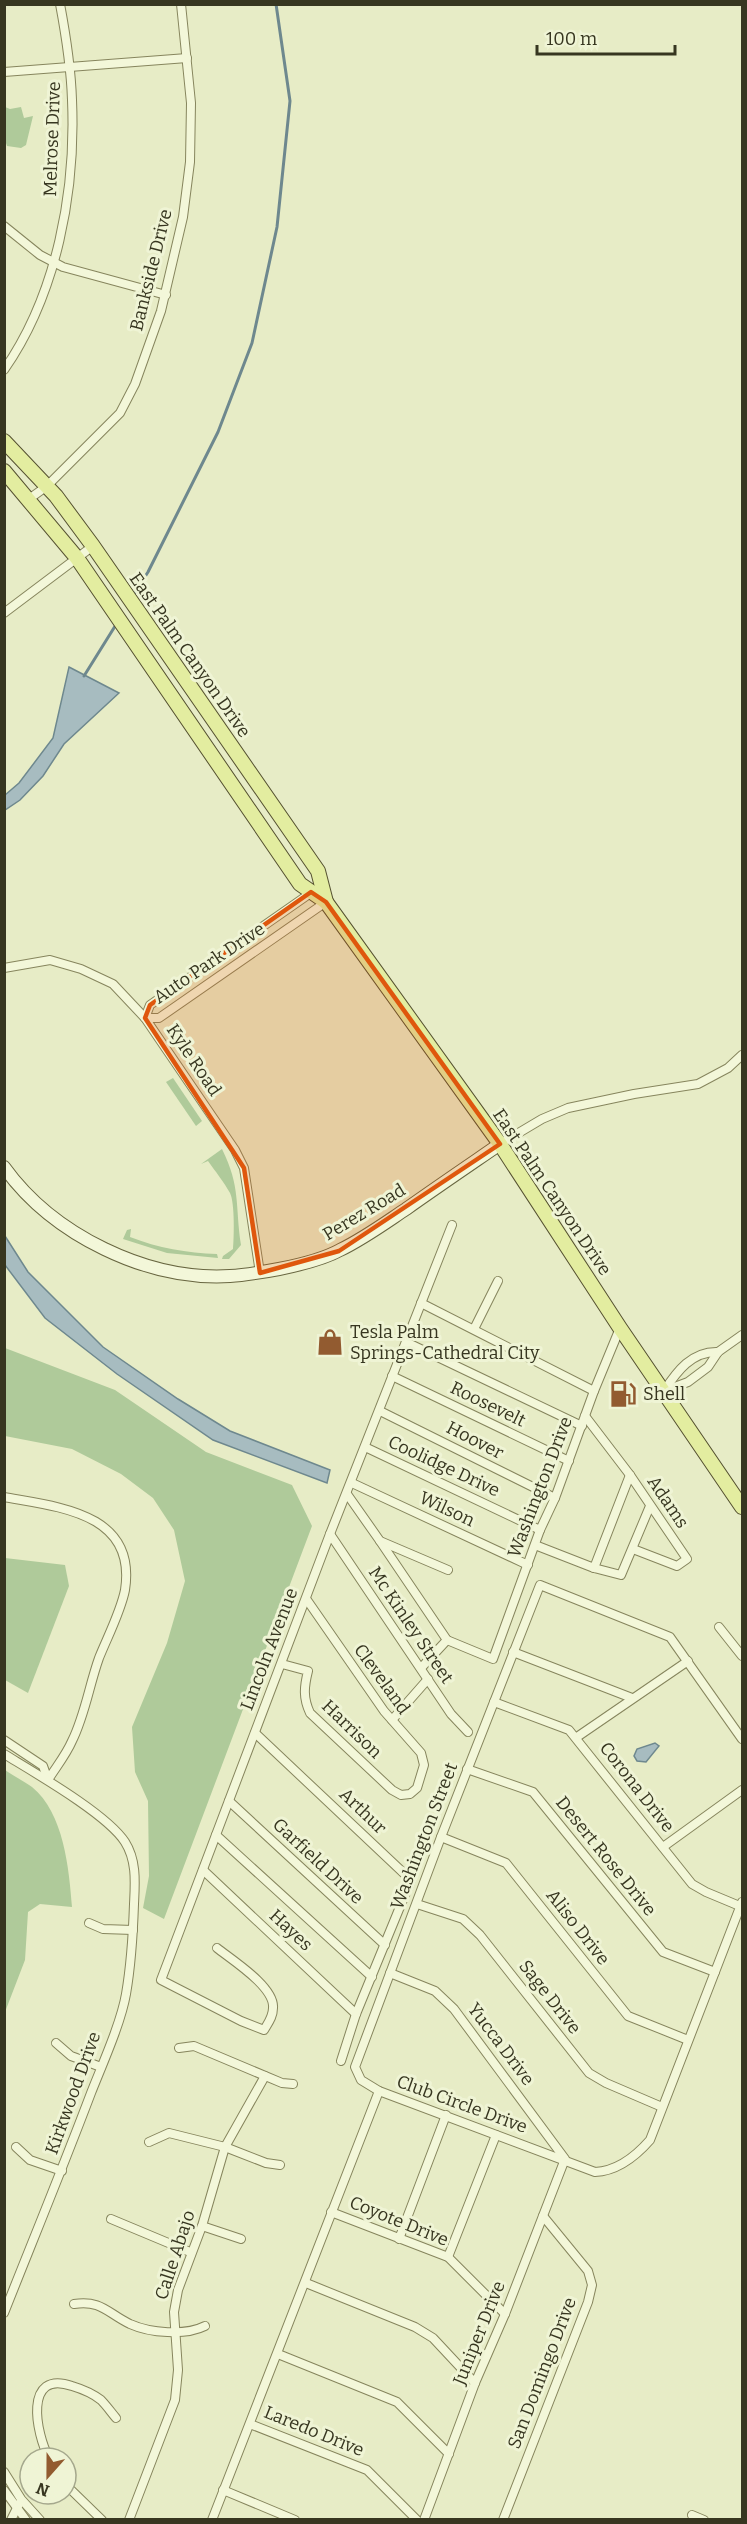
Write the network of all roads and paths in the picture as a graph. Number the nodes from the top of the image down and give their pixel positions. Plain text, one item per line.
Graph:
1 (60, 4) edge
2 (181, 4) edge
3 (187, 58) junction
4 (70, 68) junction
5 (4, 72) edge
6 (4, 226) edge
7 (53, 262) junction
8 (166, 295) junction
9 (4, 370) edge
10 (4, 441) edge
11 (4, 471) edge
12 (47, 486) junction
13 (29, 499) junction
14 (93, 546) junction
15 (77, 558) junction
16 (4, 613) edge
17 (317, 888) junction
18 (326, 902) junction
19 (4, 968) edge
20 (145, 1018) junction
21 (742, 1055) edge
22 (500, 1144) junction
23 (4, 1167) edge
24 (452, 1225) dead end
25 (260, 1273) junction
26 (498, 1281) dead end
27 (421, 1303) junction
28 (620, 1328) junction
29 (474, 1329) junction
30 (742, 1335) edge
31 (406, 1342) junction
32 (718, 1352) junction
33 (392, 1376) junction
34 (594, 1390) junction
35 (664, 1391) junction
36 (380, 1411) junction
37 (585, 1416) junction
38 (582, 1425) junction
39 (365, 1447) junction
40 (569, 1461) junction
41 (630, 1475) junction
42 (352, 1483) junction
43 (347, 1494) junction
44 (4, 1497) edge
45 (555, 1498) junction
46 (650, 1506) junction
47 (742, 1507) edge
48 (540, 1530) junction
49 (330, 1534) junction
50 (380, 1541) junction
51 (535, 1545) junction
52 (633, 1549) junction
53 (528, 1565) junction
54 (594, 1568) junction
55 (448, 1570) dead end
56 (307, 1600) junction
57 (719, 1627) dead end
58 (447, 1640) junction
59 (513, 1652) junction
60 (742, 1656) edge
61 (688, 1661) junction
62 (282, 1664) junction
63 (422, 1668) junction
64 (428, 1679) junction
65 (632, 1698) junction
66 (494, 1702) junction
67 (392, 1720) junction
68 (255, 1732) junction
69 (468, 1732) dead end
70 (741, 1733) edge
71 (577, 1737) junction
72 (4, 1740) edge
73 (4, 1754) edge
74 (467, 1769) junction
75 (422, 1777) joint
76 (48, 1780) junction
77 (742, 1790) edge
78 (229, 1801) junction
79 (216, 1835) junction
80 (441, 1837) junction
81 (663, 1847) junction
82 (203, 1870) junction
83 (417, 1904) junction
84 (742, 1905) edge
85 (89, 1923) dead end
86 (133, 1930) junction
87 (385, 1945) junction
88 (216, 1948) dead end
89 (715, 1972) junction
90 (390, 1973) junction
91 (372, 1977) junction
92 (357, 2014) junction
93 (688, 2040) junction
94 (56, 2043) dead end
95 (179, 2048) dead end
96 (341, 2061) dead end
97 (101, 2067) junction
98 (265, 2076) junction
99 (294, 2084) dead end
100 (379, 2091) junction
101 (662, 2108) junction
102 (446, 2115) junction
103 (496, 2135) junction
104 (149, 2142) dead end
105 (16, 2147) dead end
106 (225, 2147) junction
107 (565, 2159) junction
108 (280, 2165) dead end
109 (62, 2171) junction
110 (331, 2212) junction
111 (543, 2216) junction
112 (111, 2220) dead end
113 (202, 2226) junction
114 (399, 2239) junction
115 (242, 2240) dead end
116 (190, 2252) junction
117 (448, 2257) junction
118 (306, 2283) junction
119 (8, 2295) edge
120 (74, 2304) dead end
121 (4, 2313) edge
122 (505, 2314) junction
123 (205, 2326) dead end
124 (175, 2331) junction
125 (278, 2354) junction
126 (475, 2383) junction
127 (116, 2418) dead end
128 (250, 2424) junction
129 (44, 2446) edge
130 (449, 2454) junction
131 (4, 2472) edge
132 (4, 2490) edge
133 (223, 2490) junction
134 (18, 2494) edge
135 (78, 2497) edge
136 (18, 2504) edge
137 (27, 2506) edge
138 (16, 2508) junction
139 (692, 2515) dead end
140 (11, 2520) edge
141 (26, 2520) edge
142 (40, 2520) edge
143 (102, 2520) edge
144 (129, 2520) edge
145 (212, 2520) edge
146 (295, 2520) edge
147 (417, 2520) edge
148 (424, 2520) edge
149 (503, 2520) edge
150 (704, 2520) edge

1 - 4 street, Melrose Drive
2 - 3 street, Bankside Drive
3 - 4 street
3 - 8 street, Bankside Drive
4 - 5 street
4 - 7 street, Melrose Drive
6 - 7 street
7 - 8 street
7 - 9 street, Melrose Drive
8 - 12 street, Bankside Drive
10 - 12 main road, East Palm Canyon Drive
11 - 13 main road, East Palm Canyon Drive
12 - 13 street, Bankside Drive
12 - 14 main road, East Palm Canyon Drive
13 - 15 main road, East Palm Canyon Drive
14 - 15 street
14 - 17 main road, East Palm Canyon Drive
15 - 16 street
15 - 17 main road, East Palm Canyon Drive
17 - 18 main road, East Palm Canyon Drive
17 - 20 street, Auto Park Drive
18 - 20 street, Auto Park Drive
18 - 22 main road, East Palm Canyon Drive
19 - 20 street, Kyle Road
20 - 25 street, Kyle Road
21 - 22 street, Perez Road
22 - 25 main road, Perez Road
22 - 28 main road, East Palm Canyon Drive
23 - 25 main road, Perez Road
24 - 27 street, Lincoln Avenue
26 - 29 street
27 - 29 street
27 - 31 street, Lincoln Avenue
28 - 34 street, Washington Drive
28 - 35 main road, East Palm Canyon Drive
29 - 34 street
30 - 32 street
31 - 33 street, Lincoln Avenue
31 - 38 street
32 - 35 street
32 - 35 street
33 - 36 street, Lincoln Avenue
33 - 40 street, Roosevelt
34 - 37 street, Washington Drive
35 - 47 main road, East Palm Canyon Drive
36 - 39 street, Lincoln Avenue
36 - 45 street, Hoover
37 - 38 street, Washington Drive
37 - 41 street, Adams
38 - 40 street, Washington Drive
39 - 42 street, Lincoln Avenue
39 - 48 street, Coolidge Drive
40 - 45 street, Washington Drive
41 - 46 street, Adams
41 - 54 street
42 - 43 street, Lincoln Avenue
42 - 53 street, Wilson
43 - 49 street, Lincoln Avenue
43 - 50 street
44 - 76 street
45 - 48 street, Washington Drive
46 - 52 street
46 - 52 street, Adams
48 - 51 street, Washington Drive
49 - 56 street, Lincoln Avenue
49 - 63 street, Mc Kinley Street
50 - 55 street
50 - 58 street
51 - 53 street, Washington Drive
51 - 54 street
52 - 54 street
53 - 58 street, Washington Drive
56 - 62 street, Lincoln Avenue
56 - 67 street, Cleveland
57 - 60 street
58 - 63 street
59 - 61 street, Washington Street
59 - 65 street
59 - 66 street, Washington Street
61 - 65 street
61 - 70 street
62 - 68 street, Lincoln Avenue
62 - 75 street, Harrison
63 - 64 street, Mc Kinley Street
64 - 67 street
64 - 69 street, Mc Kinley Street
65 - 71 street
66 - 71 street, Corona Drive
66 - 74 street, Washington Street
67 - 75 street, Cleveland
68 - 78 street, Lincoln Avenue
68 - 87 street, Arthur
71 - 81 street, Corona Drive
72 - 76 street
73 - 76 street
74 - 80 street, Washington Street
74 - 89 street, Desert Rose Drive
76 - 86 street, Kirkwood Drive
77 - 81 street
78 - 79 street, Lincoln Avenue
78 - 87 street, Garfield Drive
79 - 82 street, Lincoln Avenue
79 - 91 street
80 - 83 street, Washington Street
80 - 93 street, Aliso Drive
81 - 84 street, Corona Drive
82 - 88 street, Lincoln Avenue
82 - 92 street, Hayes
83 - 90 street, Washington Street
83 - 101 street, Sage Drive
84 - 89 street, Club Circle Drive
85 - 86 street
86 - 97 street, Kirkwood Drive
87 - 91 street, Arthur
89 - 93 street, Club Circle Drive
90 - 100 street, Washington Street
90 - 107 street, Yucca Drive
91 - 92 street, Arthur
92 - 96 street, Arthur
93 - 101 street, Club Circle Drive
94 - 97 street
95 - 98 street
97 - 109 street, Kirkwood Drive
98 - 99 street
98 - 106 street, Calle Abajo
100 - 102 street, Club Circle Drive
100 - 110 street, Club Circle Drive
101 - 107 street, Club Circle Drive
102 - 103 street, Club Circle Drive
102 - 114 street
103 - 107 street, Club Circle Drive
103 - 117 street
104 - 106 street
105 - 109 street
106 - 108 street
106 - 113 street, Calle Abajo
107 - 111 street, Juniper Drive
109 - 119 street, Kirkwood Drive
110 - 114 street, Coyote Drive
110 - 118 street, Club Circle Drive
111 - 122 street, Juniper Drive
111 - 149 street, San Domingo Drive
112 - 116 street
113 - 115 street
113 - 116 street, Calle Abajo
114 - 117 street, Coyote Drive
116 - 124 street, Calle Abajo
117 - 122 street, Coyote Drive
118 - 125 street, Club Circle Drive
118 - 126 street
119 - 121 street, Kirkwood Drive
120 - 124 street
122 - 126 street, Juniper Drive
123 - 124 street
124 - 144 street, Calle Abajo
125 - 128 street, Club Circle Drive
125 - 130 street
126 - 130 street, Juniper Drive
127 - 129 street
128 - 133 street, Club Circle Drive
128 - 147 street, Laredo Drive
130 - 148 street, Juniper Drive
131 - 134 street
132 - 138 street
133 - 145 street, Club Circle Drive
133 - 146 street
135 - 143 street
136 - 138 street
137 - 142 street
138 - 140 street
138 - 141 street
139 - 150 street

